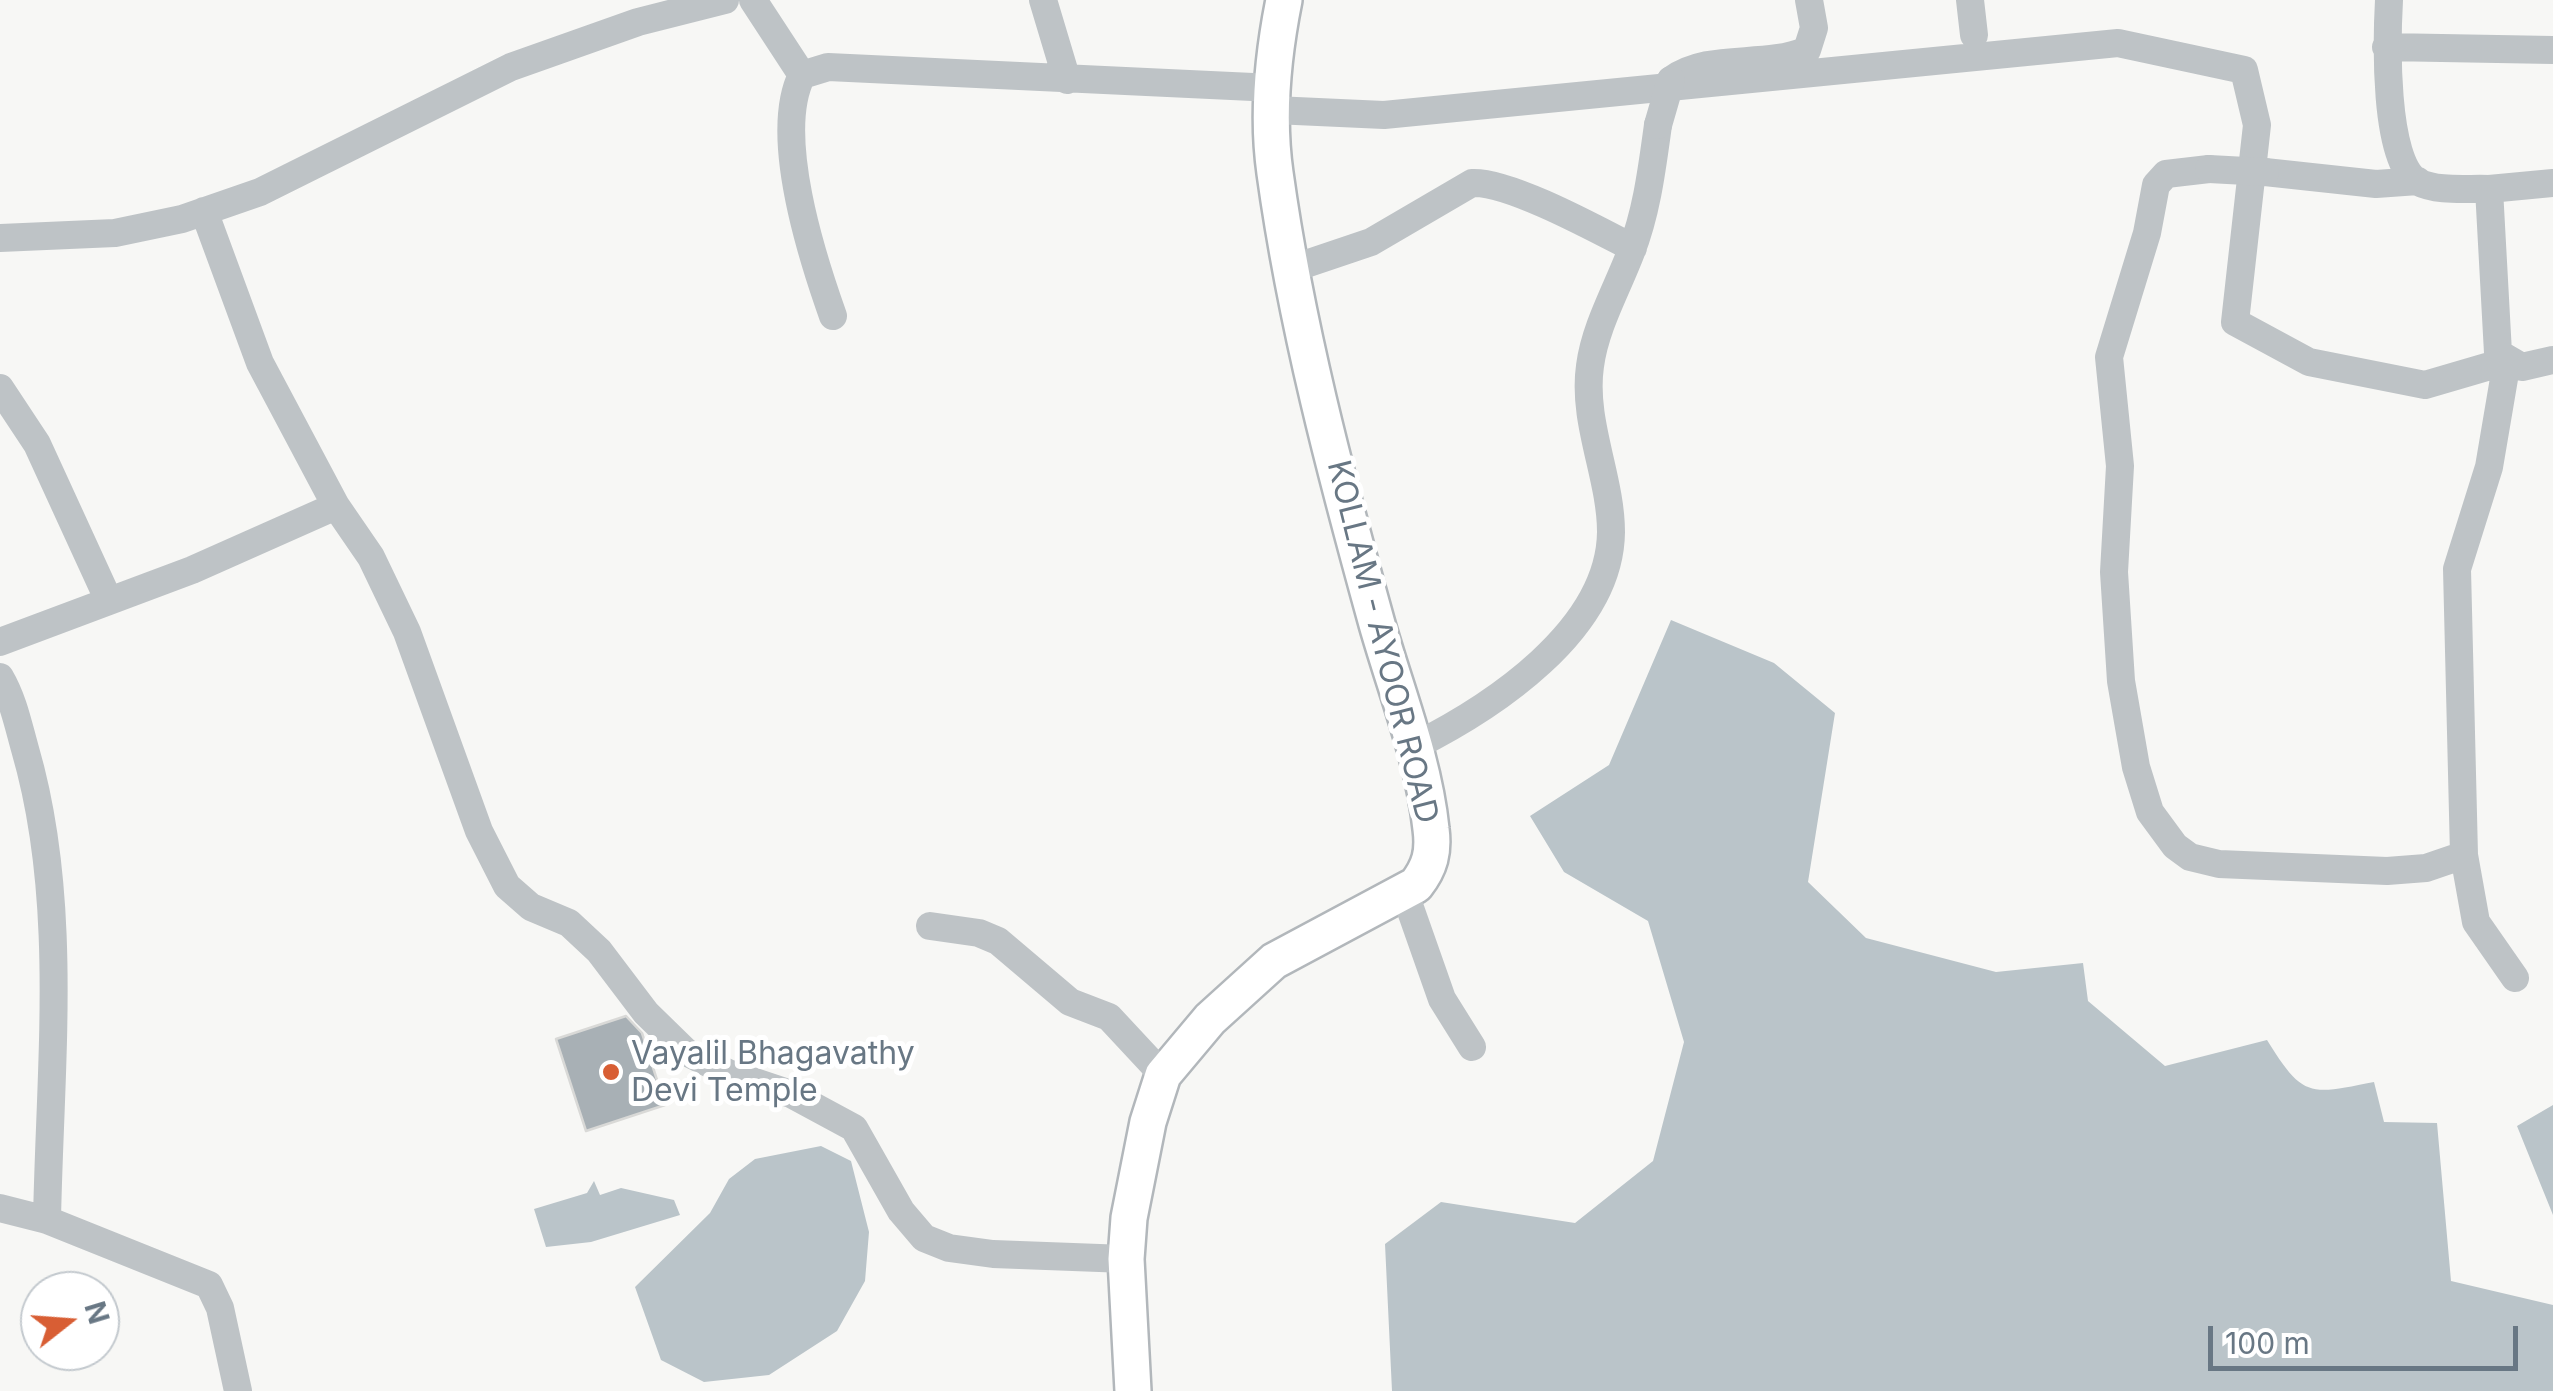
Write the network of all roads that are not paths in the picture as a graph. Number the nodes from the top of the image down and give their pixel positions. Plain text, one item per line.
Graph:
1 (725, 0) edge
2 (754, 0) edge
3 (1043, 0) edge
4 (1284, 0) edge
5 (1809, 0) edge
6 (1970, 0) edge
7 (2390, 0) edge
8 (1974, 35) dead end
9 (2386, 47) junction
10 (2553, 50) edge
11 (802, 75) junction
12 (1068, 80) junction
13 (1274, 99) junction
14 (2418, 182) junction
15 (2553, 183) edge
16 (2489, 189) junction
17 (204, 212) junction
18 (0, 238) edge
19 (1632, 248) junction
20 (1290, 268) junction
21 (834, 316) dead end
22 (2553, 360) edge
23 (2506, 361) junction
24 (0, 388) edge
25 (336, 506) junction
26 (108, 601) junction
27 (0, 642) edge
28 (0, 677) edge
29 (1413, 747) junction
30 (2464, 855) junction
31 (1404, 891) junction
32 (930, 926) dead end
33 (2515, 978) dead end
34 (1472, 1047) dead end
35 (1163, 1074) junction
36 (0, 1208) edge
37 (47, 1220) junction
38 (1126, 1260) junction
39 (238, 1391) edge
40 (1133, 1391) edge

1 - 17 street
2 - 11 street
3 - 12 street
4 - 13 main road, KOLLAM - AYOOR ROAD
5 - 19 street, bridge
6 - 8 street
7 - 9 street
9 - 10 street
9 - 14 street
11 - 12 street
11 - 21 street
12 - 13 street
13 - 20 main road, KOLLAM - AYOOR ROAD
13 - 23 street
14 - 16 street
14 - 30 street, bridge
15 - 16 street
16 - 23 street
17 - 18 street
17 - 25 street
19 - 20 street
19 - 29 street
20 - 29 main road, KOLLAM - AYOOR ROAD
22 - 23 street
23 - 30 street
24 - 26 street
25 - 26 street
25 - 38 street
26 - 27 street
28 - 37 street
29 - 31 main road, KOLLAM - AYOOR ROAD
30 - 33 street
31 - 34 street
31 - 35 main road, KOLLAM - AYOOR ROAD
32 - 35 street
35 - 38 main road, KOLLAM - AYOOR ROAD
36 - 37 street
37 - 39 street
38 - 40 main road, KOLLAM - AYOOR ROAD

